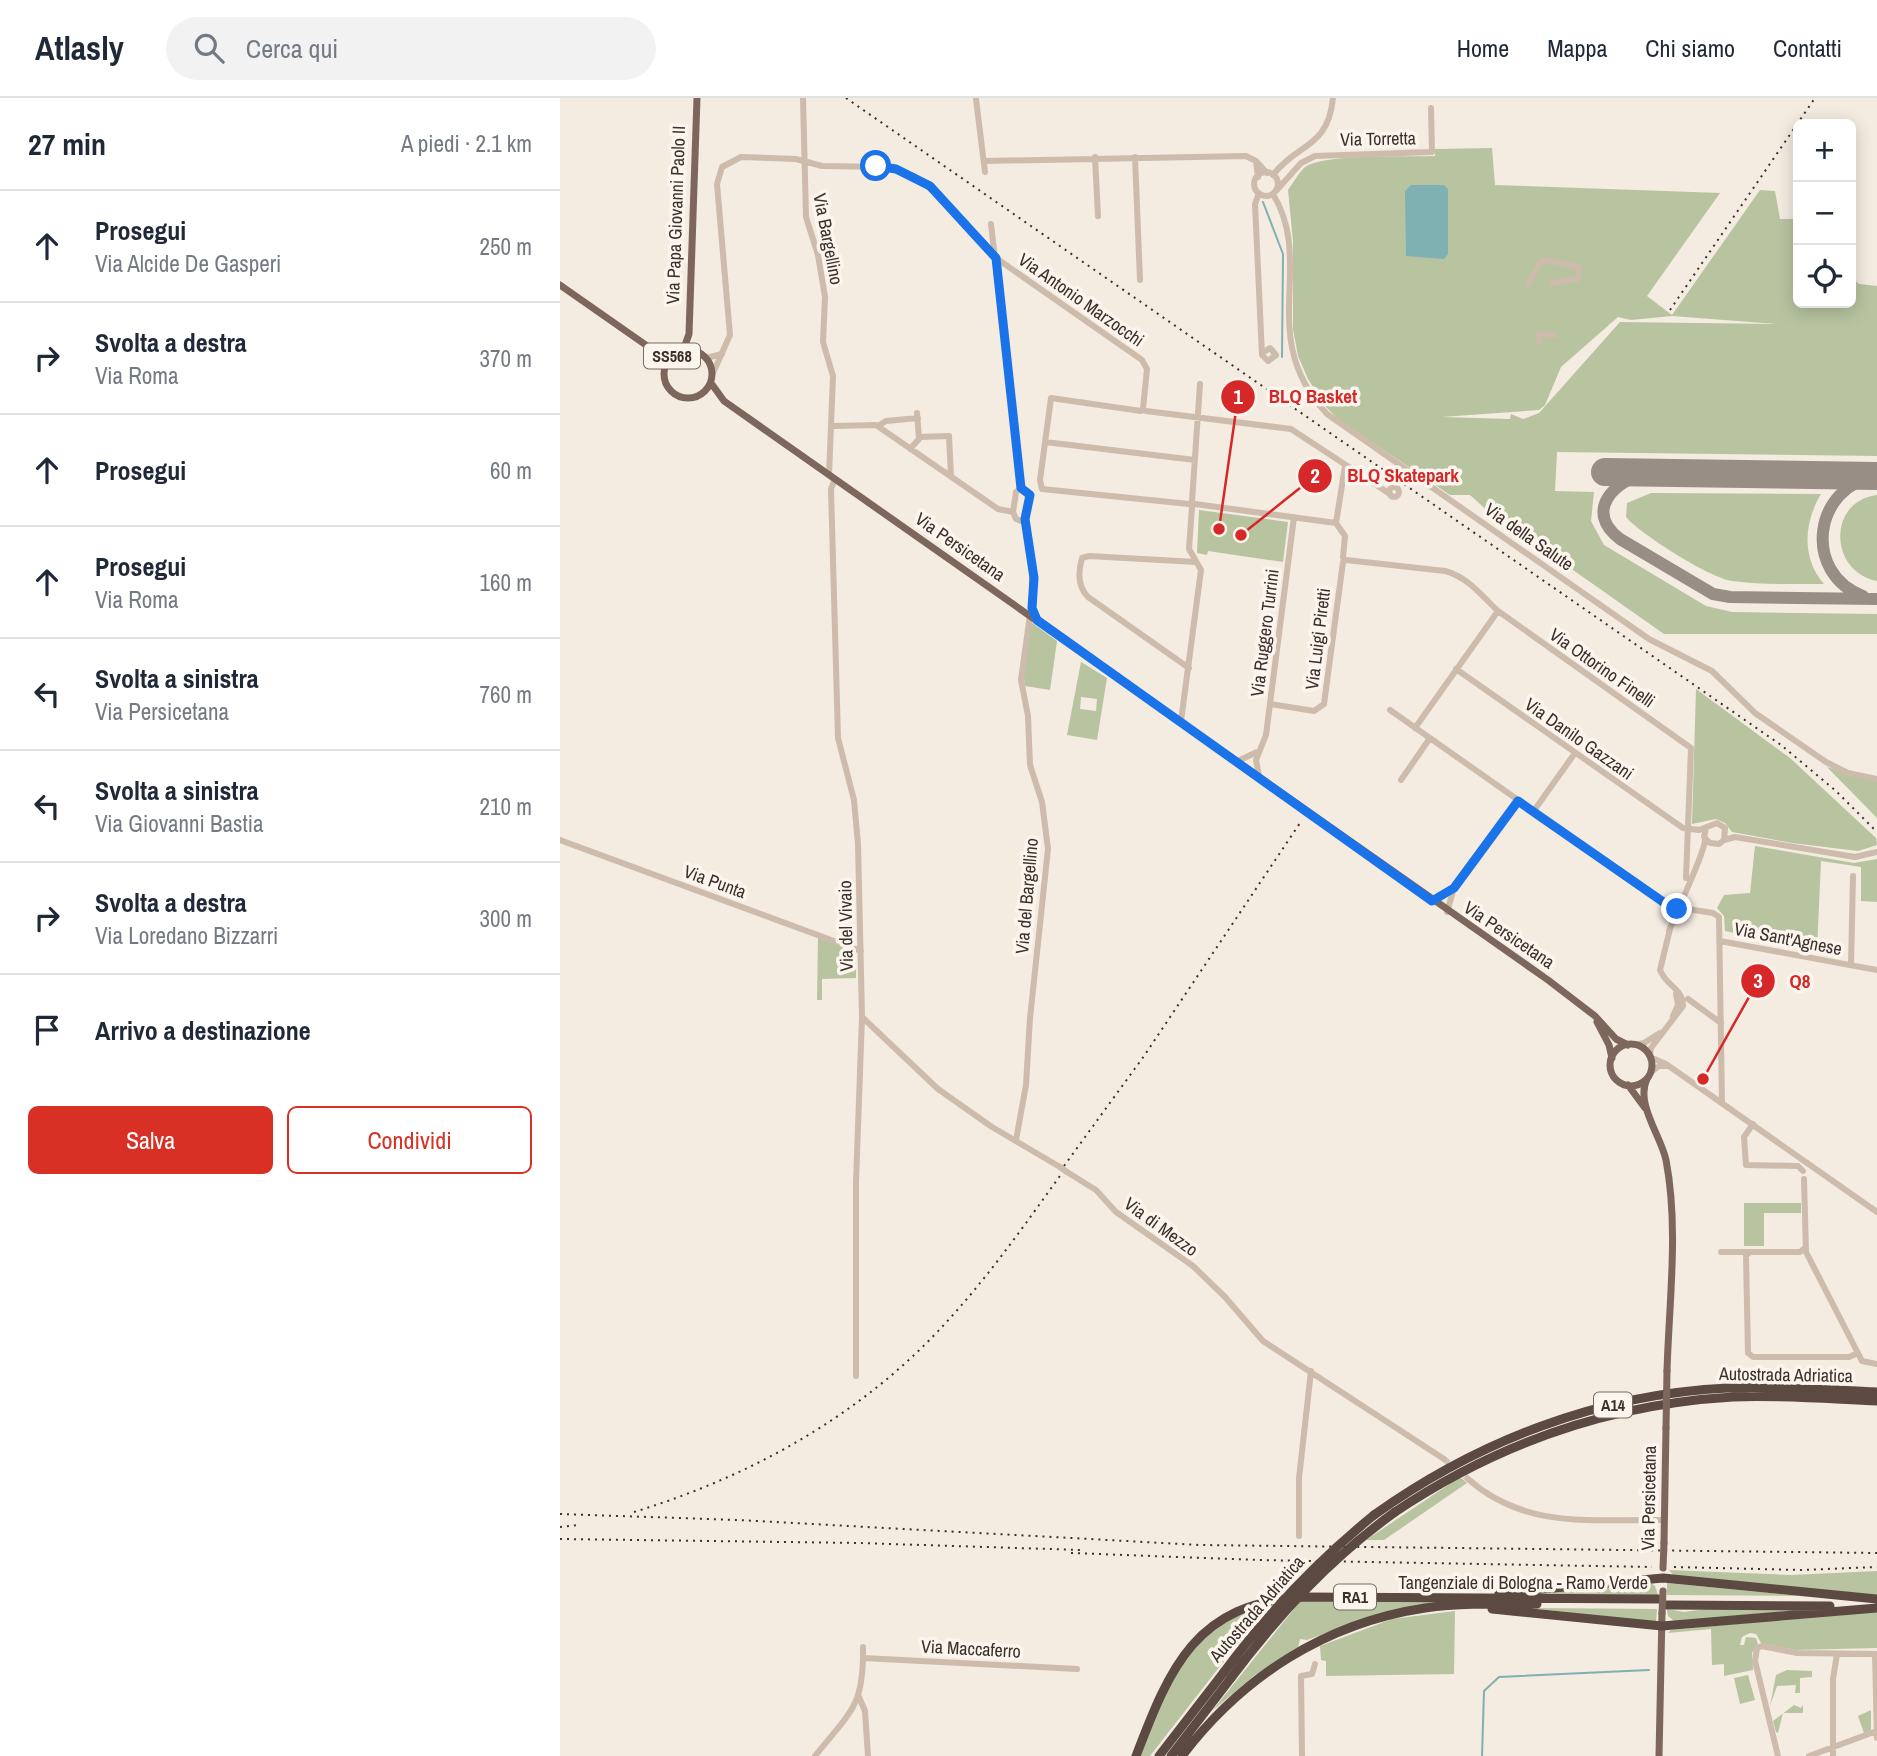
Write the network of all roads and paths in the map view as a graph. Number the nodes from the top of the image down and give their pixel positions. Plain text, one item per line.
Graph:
1 (697, 98) edge
2 (803, 98) edge
3 (1333, 98) edge
4 (976, 99) edge
5 (1431, 107) dead end
6 (987, 113) dead end
7 (978, 114) junction
8 (1095, 157) junction
9 (1135, 157) junction
10 (803, 161) junction
11 (984, 161) junction
12 (1256, 161) junction
13 (985, 172) dead end
14 (1272, 176) junction
15 (1258, 177) junction
16 (1290, 178) junction
17 (1274, 192) junction
18 (1259, 193) junction
19 (1098, 216) dead end
20 (991, 224) dead end
21 (996, 258) junction
22 (1140, 280) dead end
23 (1552, 283) dead end
24 (1528, 284) dead end
25 (560, 285) edge
26 (689, 334) junction
27 (1555, 335) dead end
28 (1539, 342) dead end
29 (653, 350) junction
30 (682, 351) junction
31 (695, 351) junction
32 (1265, 351) dead end
33 (723, 353) junction
34 (672, 356) junction
35 (706, 358) junction
36 (666, 365) junction
37 (713, 373) junction
38 (711, 383) junction
39 (1200, 384) dead end
40 (699, 396) junction
41 (724, 401) junction
42 (1143, 410) junction
43 (1197, 417) junction
44 (833, 426) junction
45 (878, 426) junction
46 (919, 437) junction
47 (1045, 442) junction
48 (910, 449) junction
49 (1195, 460) junction
50 (1345, 466) junction
51 (951, 476) junction
52 (832, 477) junction
53 (1021, 488) junction
54 (1042, 489) junction
55 (1390, 494) dead end
56 (1030, 495) junction
57 (1192, 504) junction
58 (1013, 512) junction
59 (1294, 517) junction
60 (1025, 519) junction
61 (1336, 523) junction
62 (1344, 559) junction
63 (1196, 562) junction
64 (1032, 597) junction
65 (1017, 606) junction
66 (1498, 611) junction
67 (1033, 618) junction
68 (1189, 668) junction
69 (1456, 669) junction
70 (1270, 704) junction
71 (1390, 710) dead end
72 (1181, 721) junction
73 (1415, 727) junction
74 (1430, 738) junction
75 (1258, 751) junction
76 (1575, 753) junction
77 (1238, 761) junction
78 (1259, 776) junction
79 (1877, 779) edge
80 (1401, 780) dead end
81 (1518, 801) junction
82 (1533, 812) junction
83 (1706, 828) junction
84 (1725, 828) junction
85 (1687, 830) junction
86 (1696, 831) junction
87 (1735, 837) junction
88 (1705, 838) junction
89 (560, 840) edge
90 (1724, 840) junction
91 (1715, 845) junction
92 (1877, 852) edge
93 (1703, 853) junction
94 (1853, 876) dead end
95 (1686, 878) dead end
96 (1454, 888) junction
97 (1432, 901) junction
98 (1677, 909) junction
99 (1447, 912) junction
100 (1670, 929) junction
101 (1720, 941) junction
102 (860, 951) junction
103 (1851, 965) junction
104 (1877, 971) edge
105 (1688, 999) dead end
106 (1588, 1011) junction
107 (862, 1017) junction
108 (1721, 1023) junction
109 (1631, 1045) junction
110 (1650, 1057) junction
111 (1612, 1058) junction
112 (1667, 1064) junction
113 (1649, 1076) junction
114 (1628, 1086) junction
115 (1722, 1103) junction
116 (1651, 1118) junction
117 (1753, 1124) junction
118 (1016, 1140) junction
119 (1814, 1170) junction
120 (1804, 1171) junction
121 (1877, 1202) edge
122 (1866, 1205) junction
123 (1877, 1212) edge
124 (1805, 1248) junction
125 (1721, 1252) dead end
126 (1748, 1254) junction
127 (1857, 1353) junction
128 (1877, 1364) edge
129 (1311, 1371) junction
130 (856, 1376) dead end
131 (1877, 1392) edge
132 (1877, 1401) edge
133 (1444, 1459) tunnel mouth
134 (1468, 1479) tunnel mouth
135 (1664, 1520) junction
136 (1299, 1536) dead end
137 (1663, 1573) junction
138 (1414, 1597) junction
139 (1877, 1600) edge
140 (1662, 1602) junction
141 (1877, 1607) edge
142 (1430, 1608) junction
143 (1662, 1626) junction
144 (863, 1647) dead end
145 (1829, 1654) junction
146 (1837, 1654) junction
147 (1876, 1654) edge
148 (863, 1658) junction
149 (1315, 1664) dead end
150 (1077, 1669) dead end
151 (1227, 1675) junction
152 (1833, 1679) junction
153 (859, 1697) junction
154 (1876, 1735) edge
155 (1833, 1747) junction
156 (815, 1756) edge
157 (867, 1756) edge
158 (1135, 1756) edge
159 (1159, 1756) edge
160 (1171, 1756) edge
161 (1182, 1756) edge
162 (1302, 1756) edge
163 (1659, 1756) edge
164 (1778, 1756) edge
165 (1809, 1756) edge
166 (1833, 1756) edge

1 - 26 main road, Via Papa Giovanni Paolo II
2 - 10 street, Via Bargellino
3 - 14 street
4 - 7 street
5 - 16 street, Via Torretta
6 - 7 street
7 - 11 street
8 - 9 street
8 - 11 street
8 - 19 street
9 - 12 street
9 - 22 street
10 - 21 street
10 - 33 street
10 - 44 street, Via Bargellino
11 - 13 street
12 - 14 street
12 - 15 street
14 - 15 street
14 - 16 street
14 - 17 street, Via della Salute
15 - 18 street
16 - 17 street, Via Torretta
17 - 18 street
17 - 79 street, Via della Salute
18 - 32 street
20 - 21 street
21 - 42 street, Via Antonio Marzocchi
21 - 53 street
23 - 24 street
25 - 29 main road, SS568
26 - 30 main road
26 - 31 main road
27 - 28 street
29 - 34 main road, SS568
29 - 36 main road, SS568
30 - 31 main road, SS568
30 - 34 main road, SS568
31 - 35 main road, SS568
33 - 35 street
33 - 37 street
34 - 36 main road, SS568
35 - 37 main road, SS568
36 - 40 main road, SS568
37 - 38 main road, SS568
38 - 40 main road, SS568
38 - 41 main road, Via Persicetana / SS568
39 - 43 street
40 - 41 main road, Via Persicetana / SS568
41 - 52 main road, Via Persicetana / SS568
42 - 43 street
42 - 47 street
43 - 49 street
43 - 50 street
44 - 45 street
44 - 52 street, Via Bargellino
45 - 46 street
45 - 48 street
46 - 48 street
46 - 51 street
47 - 49 street
47 - 54 street
48 - 51 street
49 - 57 street
50 - 55 street
50 - 61 street
51 - 58 street
52 - 65 main road, Via Persicetana / SS568
52 - 102 street, Via del Vivaio
53 - 56 street
53 - 58 street
54 - 56 street
54 - 57 street
56 - 60 street
57 - 59 street
57 - 63 street
58 - 60 street
59 - 61 street
59 - 70 street, Via Ruggero Turrini
60 - 64 street
61 - 62 street, Via Luigi Piretti
62 - 66 street, Via Ottorino Finelli
62 - 70 street, Via Luigi Piretti
63 - 68 street
63 - 68 street
64 - 65 street
64 - 67 street
65 - 67 main road, Via Persicetana / SS568
66 - 69 street
66 - 85 street, Via Ottorino Finelli
67 - 72 main road, Via Persicetana / SS568
67 - 118 street, Via del Bargellino
68 - 72 street
69 - 73 street
69 - 76 street, Via Danilo Gazzani
70 - 75 street, Via Ruggero Turrini
71 - 73 street
72 - 77 main road, Via Persicetana / SS568
73 - 74 street
74 - 80 street
74 - 81 street
75 - 77 street
75 - 78 street, Via Ruggero Turrini
76 - 82 street
76 - 85 street, Via Danilo Gazzani
77 - 78 main road, Via Persicetana / SS568
78 - 97 main road, Via Persicetana / SS568
81 - 82 street
81 - 96 street
82 - 98 street
83 - 84 street
83 - 86 street
83 - 88 street
84 - 87 street
84 - 90 street
85 - 86 street
85 - 95 street
86 - 88 street
87 - 90 street
87 - 92 street
88 - 91 street
88 - 93 street
89 - 102 street, Via Punta
90 - 91 street
91 - 93 street
93 - 98 street
94 - 103 street, Via Sant'Agnese
96 - 97 street
96 - 99 street
97 - 99 main road, Via Persicetana / SS568
98 - 100 street
98 - 101 street
99 - 106 main road, Via Persicetana / SS568
100 - 109 street
100 - 110 street
101 - 103 street, Via Sant'Agnese
101 - 108 street
102 - 107 street, Via del Vivaio
103 - 104 street, Via Sant'Agnese
105 - 108 street
106 - 109 main road, Via Persicetana / SS568
106 - 111 main road, Via Persicetana / SS568
107 - 118 street, Via di Mezzo
107 - 130 street, Via del Vivaio
108 - 115 street
109 - 110 main road
109 - 111 main road
110 - 112 street
110 - 113 main road
111 - 114 main road
112 - 113 street
112 - 115 street
113 - 114 main road
113 - 116 main road, Via Persicetana
114 - 116 main road, Via Persicetana
115 - 117 street
116 - 135 main road, Via Persicetana, bridge
117 - 120 street
117 - 120 street
118 - 129 street, Via di Mezzo, bridge
119 - 120 street
119 - 120 street
119 - 122 street
120 - 124 street
121 - 122 street
122 - 123 street
124 - 126 street
124 - 127 street
125 - 126 street
126 - 127 street
127 - 128 street
129 - 133 street, Via di Mezzo
129 - 136 street
131 - 151 highway, Autostrada Adriatica / A14, bridge
132 - 151 highway, Autostrada Adriatica / A14, bridge
134 - 135 street
135 - 137 main road, Via Persicetana, bridge
137 - 138 highway
137 - 139 highway
137 - 140 main road, Via Persicetana
138 - 140 highway, Tangenziale di Bologna - Ramo Verde / RA1
138 - 158 highway, Tangenziale di Bologna - Ramo Verde / RA1
139 - 140 highway, Tangenziale di Bologna - Ramo Verde / RA1
140 - 141 highway, Tangenziale di Bologna - Ramo Verde / RA1
140 - 142 highway, Tangenziale di Bologna - Ramo Verde / RA1
140 - 143 main road, Via Persicetana
141 - 143 highway
142 - 143 highway
142 - 161 highway, Tangenziale di Bologna - Ramo Verde / RA1
143 - 163 main road, Via Persicetana
144 - 148 street
145 - 146 street
145 - 152 street
145 - 164 street
146 - 147 street
146 - 152 street
147 - 154 street
148 - 150 street, Via Maccaferro
148 - 153 street
149 - 162 street
151 - 159 highway, Autostrada Adriatica / A14
151 - 160 highway, Autostrada Adriatica / A14
152 - 155 street
153 - 156 street
153 - 157 street
154 - 155 street
155 - 165 street
155 - 166 street

